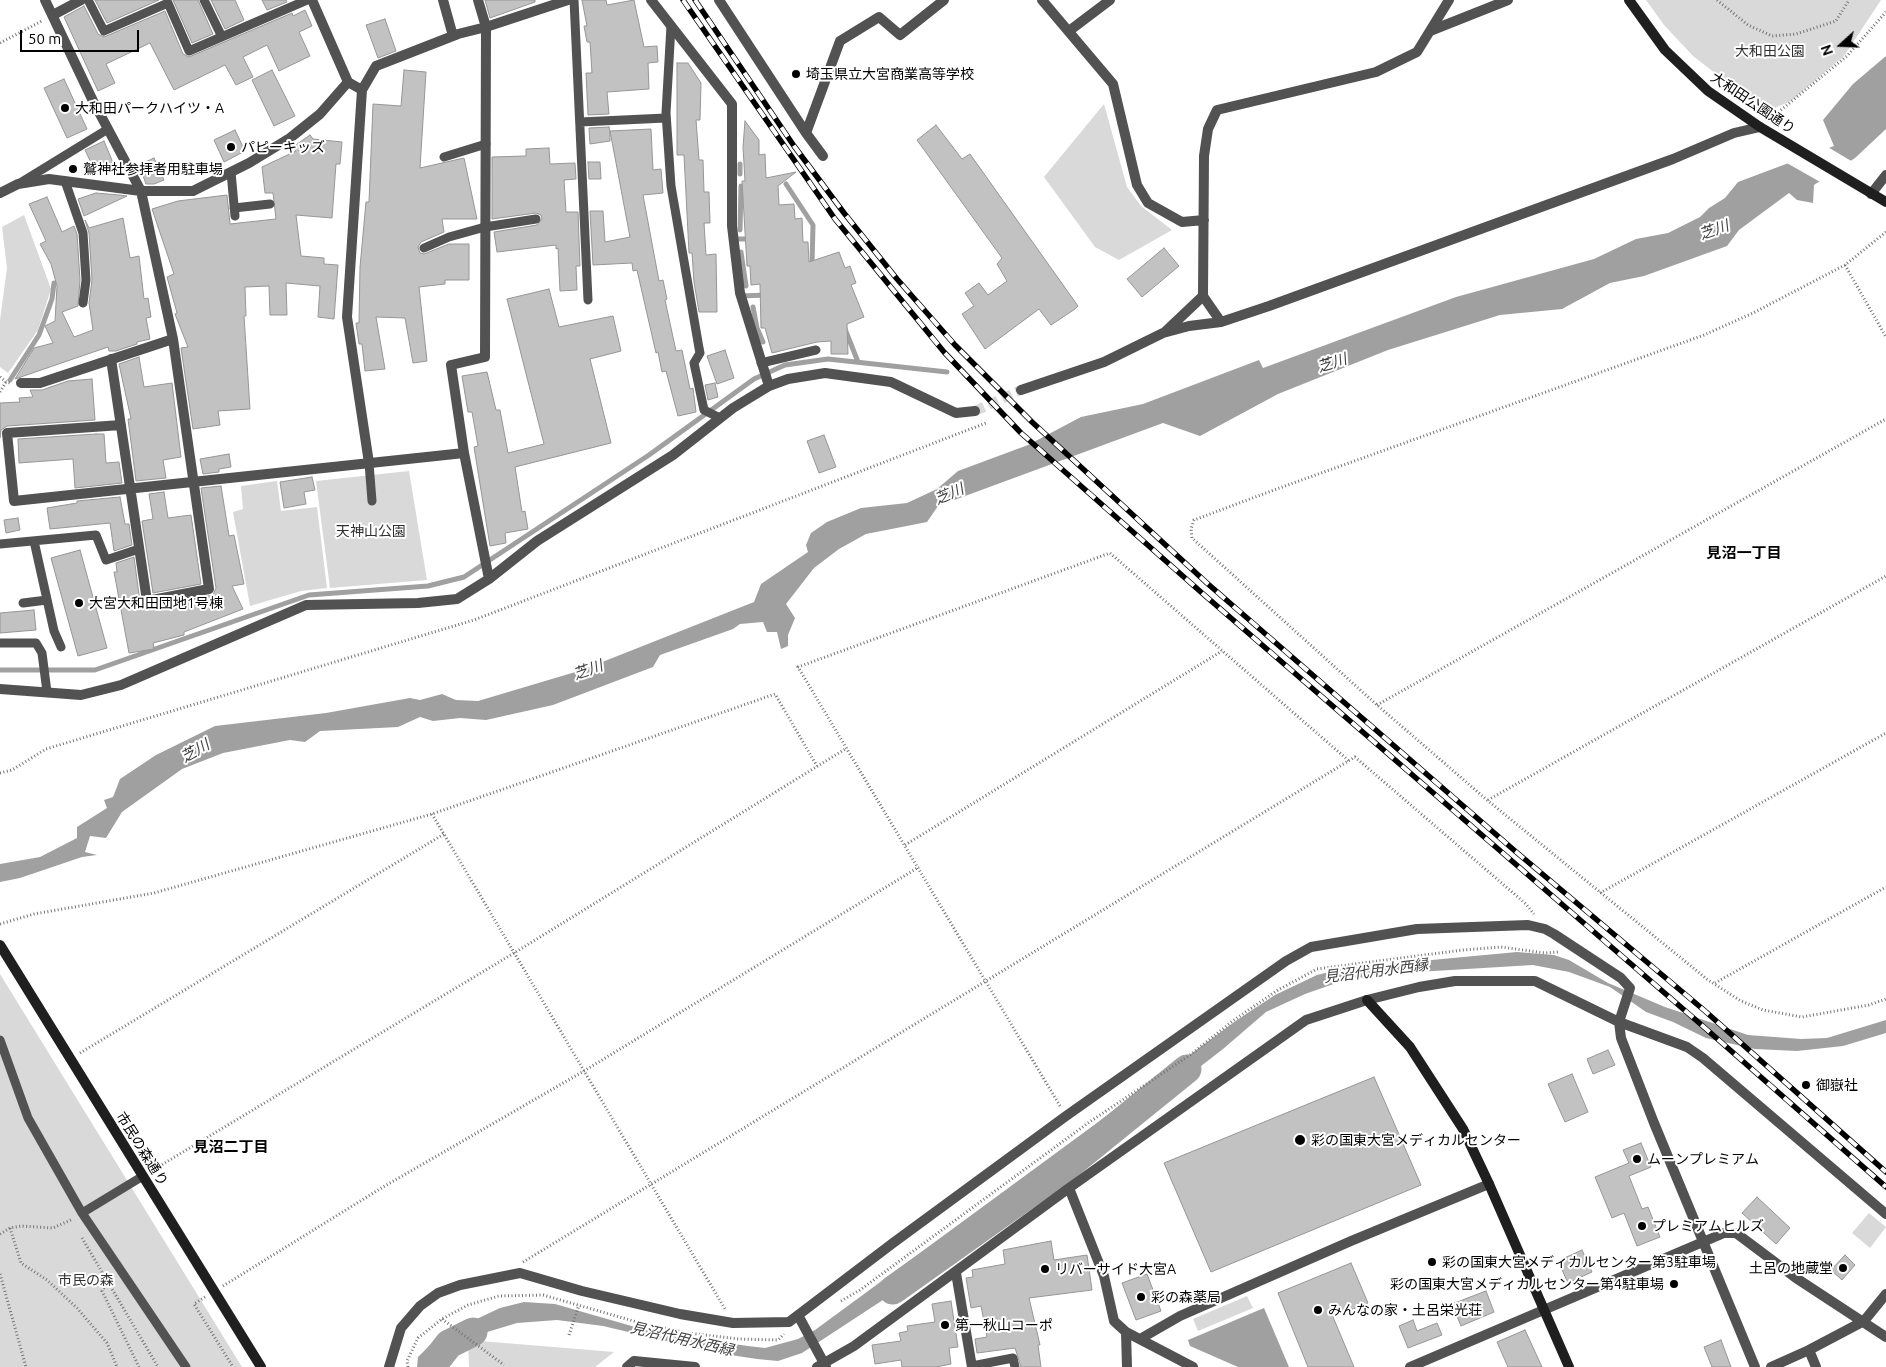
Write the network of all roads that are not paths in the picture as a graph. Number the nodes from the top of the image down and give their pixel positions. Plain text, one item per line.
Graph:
1 (45, 0) edge
2 (81, 0) edge
3 (88, 0) edge
4 (204, 0) edge
5 (307, 0) edge
6 (312, 0) edge
7 (443, 0) edge
8 (478, 0) edge
9 (568, 0) edge
10 (574, 0) edge
11 (651, 0) edge
12 (718, 0) edge
13 (944, 0) edge
14 (1042, 0) edge
15 (1110, 0) edge
16 (1450, 0) edge
17 (1508, 0) edge
18 (1629, 0) edge
19 (53, 15) junction
20 (671, 26) junction
21 (486, 27) junction
22 (1069, 31) junction
23 (1430, 31) junction
24 (453, 36) junction
25 (222, 37) junction
26 (348, 82) junction
27 (362, 90) junction
28 (666, 118) junction
29 (580, 122) junction
30 (1760, 127) junction
31 (108, 129) junction
32 (806, 133) junction
33 (486, 144) junction
34 (823, 156) dead end
35 (444, 157) dead end
36 (231, 172) junction
37 (1886, 175) edge
38 (65, 181) junction
39 (18, 184) junction
40 (141, 191) junction
41 (0, 193) edge
42 (1871, 194) junction
43 (1886, 202) edge
44 (270, 204) dead end
45 (536, 219) dead end
46 (1204, 220) junction
47 (485, 227) junction
48 (424, 248) dead end
49 (1203, 296) junction
50 (588, 300) dead end
51 (83, 302) dead end
52 (1221, 322) junction
53 (1163, 333) junction
54 (173, 339) junction
55 (816, 350) dead end
56 (112, 359) junction
57 (761, 362) junction
58 (21, 383) dead end
59 (769, 386) junction
60 (1021, 390) tunnel mouth
61 (976, 412) tunnel mouth
62 (720, 418) junction
63 (121, 425) junction
64 (464, 453) junction
65 (369, 463) junction
66 (194, 483) junction
67 (130, 490) junction
68 (372, 501) dead end
69 (34, 541) junction
70 (0, 544) edge
71 (139, 549) junction
72 (489, 579) junction
73 (47, 600) junction
74 (23, 603) dead end
75 (0, 642) edge
76 (61, 647) dead end
77 (0, 689) edge
78 (46, 692) junction
79 (0, 945) edge
80 (1367, 1000) junction
81 (1621, 1018) junction
82 (0, 1040) edge
83 (143, 1176) junction
84 (1489, 1184) junction
85 (1069, 1188) junction
86 (82, 1213) junction
87 (1886, 1214) edge
88 (1704, 1242) junction
89 (956, 1273) junction
90 (1886, 1294) edge
91 (1544, 1309) junction
92 (799, 1317) junction
93 (1864, 1321) junction
94 (1126, 1332) junction
95 (1886, 1337) edge
96 (1140, 1339) junction
97 (1809, 1350) junction
98 (823, 1366) edge
99 (972, 1366) edge
100 (186, 1367) edge
101 (261, 1367) edge
102 (389, 1367) edge
103 (627, 1367) edge
104 (695, 1367) edge
105 (1014, 1367) edge
106 (1127, 1367) edge
107 (1193, 1367) edge
108 (1410, 1367) edge
109 (1569, 1367) edge
110 (1755, 1367) edge
111 (1771, 1367) edge
112 (1816, 1367) edge

1 - 19 street
2 - 19 street
3 - 25 lane
4 - 25 lane
5 - 25 lane
6 - 26 street
7 - 24 street
8 - 21 street
9 - 21 street
10 - 29 lane
11 - 20 street
12 - 32 street
13 - 32 street
14 - 22 street
15 - 22 street
16 - 23 street
17 - 23 street
18 - 30 street, 大和田公園通り
19 - 31 street
20 - 28 lane
20 - 57 street
21 - 24 street
21 - 33 street
22 - 46 street
23 - 46 street
24 - 27 street
26 - 27 street
26 - 36 street
27 - 65 street
28 - 29 lane
28 - 62 lane
29 - 50 lane
30 - 42 street, 大和田公園通り
30 - 52 street
31 - 39 lane
31 - 40 street
32 - 34 street
33 - 35 lane
33 - 47 street
36 - 40 street
36 - 44 lane
37 - 42 street
38 - 39 street
38 - 40 street
38 - 51 lane
39 - 41 street
40 - 54 street
42 - 43 street, 大和田公園通り
45 - 47 lane
46 - 49 street
47 - 48 lane
47 - 64 street
49 - 52 street
49 - 53 street
52 - 53 street
53 - 60 street
54 - 56 street
54 - 66 street
55 - 57 lane
56 - 58 street
56 - 63 street
57 - 59 street
59 - 61 street
59 - 62 street
62 - 72 street
63 - 67 street
63 - 67 street
64 - 65 street
64 - 72 street
65 - 66 street
65 - 68 lane
66 - 67 street
66 - 71 street
67 - 71 street
69 - 70 lane
69 - 71 lane
69 - 73 lane
72 - 78 street
73 - 74 lane
73 - 76 lane
75 - 78 lane
77 - 78 street
79 - 83 street, 市民の森通り
80 - 81 street
80 - 84 street
80 - 85 street
81 - 87 street
81 - 88 street
81 - 92 street
82 - 86 lane
83 - 86 lane
83 - 101 street, 市民の森通り
84 - 91 street
84 - 96 street
85 - 89 street
85 - 94 street
86 - 100 lane
88 - 91 street
88 - 93 street
88 - 110 street
89 - 98 street
89 - 99 street
90 - 93 street
91 - 108 street
91 - 109 street
92 - 98 street
92 - 102 street
93 - 95 street
93 - 97 street
94 - 96 street
94 - 106 street
96 - 107 street
97 - 111 street
97 - 112 street
99 - 105 lane
103 - 104 street

